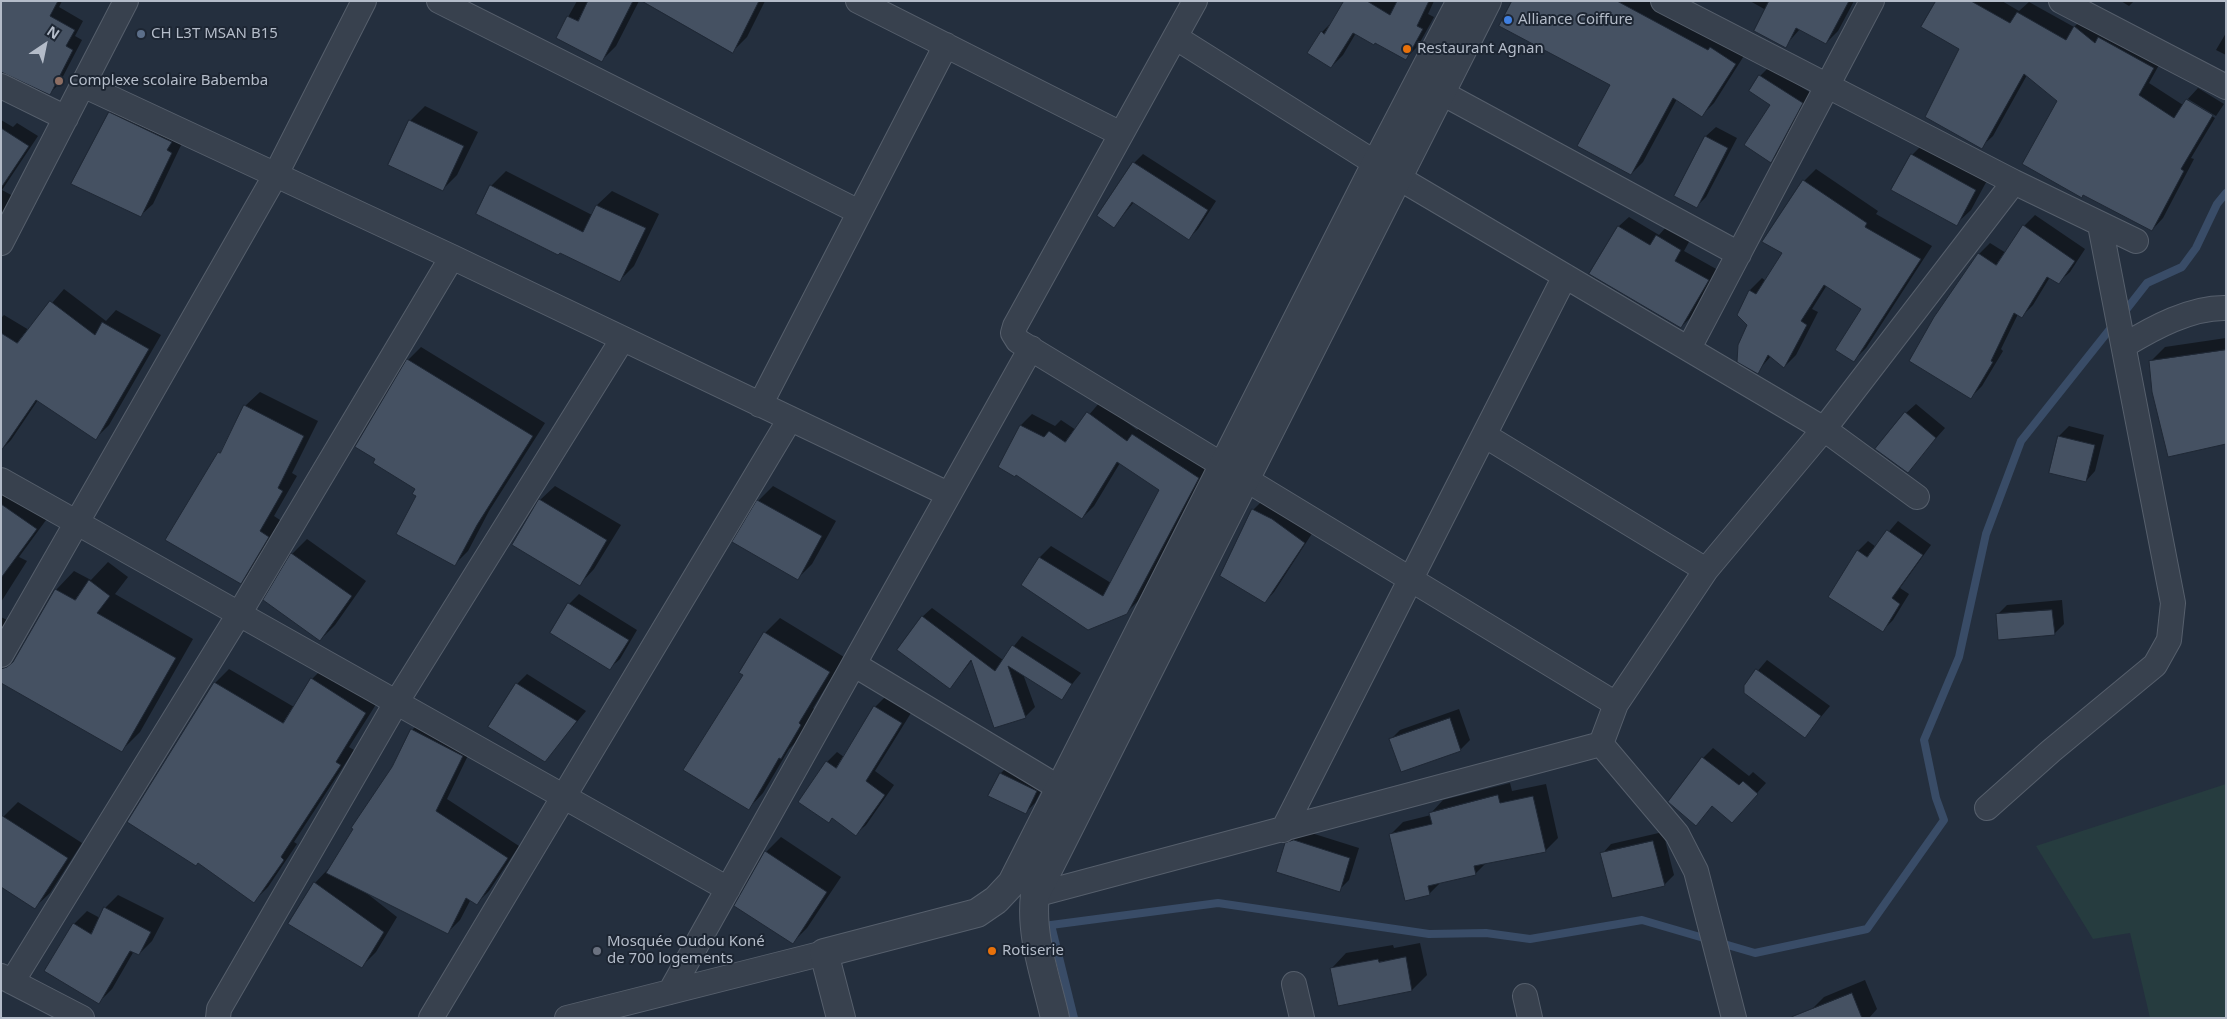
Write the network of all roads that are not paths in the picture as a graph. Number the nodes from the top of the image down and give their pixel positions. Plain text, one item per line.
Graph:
1 (126, 1) edge
2 (364, 1) edge
3 (439, 1) edge
4 (858, 1) edge
5 (1195, 1) edge
6 (1461, 1) edge
7 (1487, 1) edge
8 (1663, 1) edge
9 (1872, 1) edge
10 (2061, 1) edge
11 (1175, 37) junction
12 (946, 45) junction
13 (83, 85) junction
14 (1828, 85) junction
15 (1, 86) edge
16 (2226, 87) edge
17 (1442, 94) junction
18 (66, 118) junction
19 (1121, 134) junction
20 (1376, 164) junction
21 (275, 176) junction
22 (1399, 178) junction
23 (2014, 182) junction
24 (859, 212) junction
25 (2100, 225) junction
26 (2136, 241) dead end
27 (1, 243) edge
28 (1739, 254) junction
29 (452, 257) junction
30 (1565, 276) junction
31 (2226, 308) edge
32 (2123, 335) junction
33 (622, 340) junction
34 (1031, 348) junction
35 (1689, 348) junction
36 (760, 405) junction
37 (790, 419) junction
38 (1824, 429) junction
39 (1484, 435) junction
40 (1223, 465) junction
41 (1, 480) edge
42 (1246, 480) junction
43 (948, 494) junction
44 (1917, 497) dead end
45 (77, 522) junction
46 (1706, 570) junction
47 (1410, 580) junction
48 (239, 614) junction
49 (1, 654) edge
50 (855, 665) junction
51 (396, 703) junction
52 (1616, 704) junction
53 (1601, 744) junction
54 (1061, 789) junction
55 (564, 796) junction
56 (1987, 808) dead end
57 (1283, 830) junction
58 (728, 889) junction
59 (1035, 895) junction
60 (824, 953) junction
61 (7, 979) edge
62 (1294, 984) dead end
63 (670, 992) junction
64 (82, 1018) edge
65 (218, 1018) edge
66 (431, 1018) edge
67 (566, 1018) edge
68 (840, 1018) edge
69 (1055, 1018) edge
70 (1302, 1018) edge
71 (1734, 1018) edge

1 - 13 street
2 - 21 street
3 - 24 street
4 - 12 street
5 - 11 street
6 - 20 street
7 - 17 street
8 - 14 street
9 - 14 street
10 - 16 street
11 - 19 street
11 - 20 street
12 - 19 street
12 - 24 street
13 - 18 street
13 - 21 street
14 - 23 street
14 - 28 street
15 - 18 street
17 - 22 street
17 - 28 street
18 - 27 street
19 - 34 street
20 - 22 street
20 - 40 street
21 - 29 street
21 - 45 street
22 - 30 street
22 - 42 street
23 - 25 street
23 - 38 street
24 - 36 street
25 - 26 street
25 - 32 street
28 - 35 street
29 - 33 street
29 - 48 street
30 - 35 street
30 - 39 street
31 - 32 street
32 - 56 street
33 - 36 street
33 - 51 street
34 - 40 street
34 - 43 street
35 - 38 street
36 - 37 street
37 - 43 street
37 - 55 street
38 - 44 street
38 - 46 street
39 - 46 street
39 - 47 street
40 - 42 street
40 - 54 street
41 - 45 street
42 - 47 street
42 - 59 street
43 - 50 street
45 - 48 street
45 - 49 street
46 - 52 street
47 - 52 street
47 - 57 street
48 - 51 street
48 - 61 street
50 - 54 street
50 - 58 street
51 - 55 street
51 - 65 street
52 - 53 street
53 - 57 street
53 - 71 street
54 - 60 street
55 - 58 street
55 - 66 street
57 - 59 street
58 - 63 street
59 - 69 street
60 - 63 street
60 - 68 street
61 - 64 street
62 - 70 street
63 - 67 street

